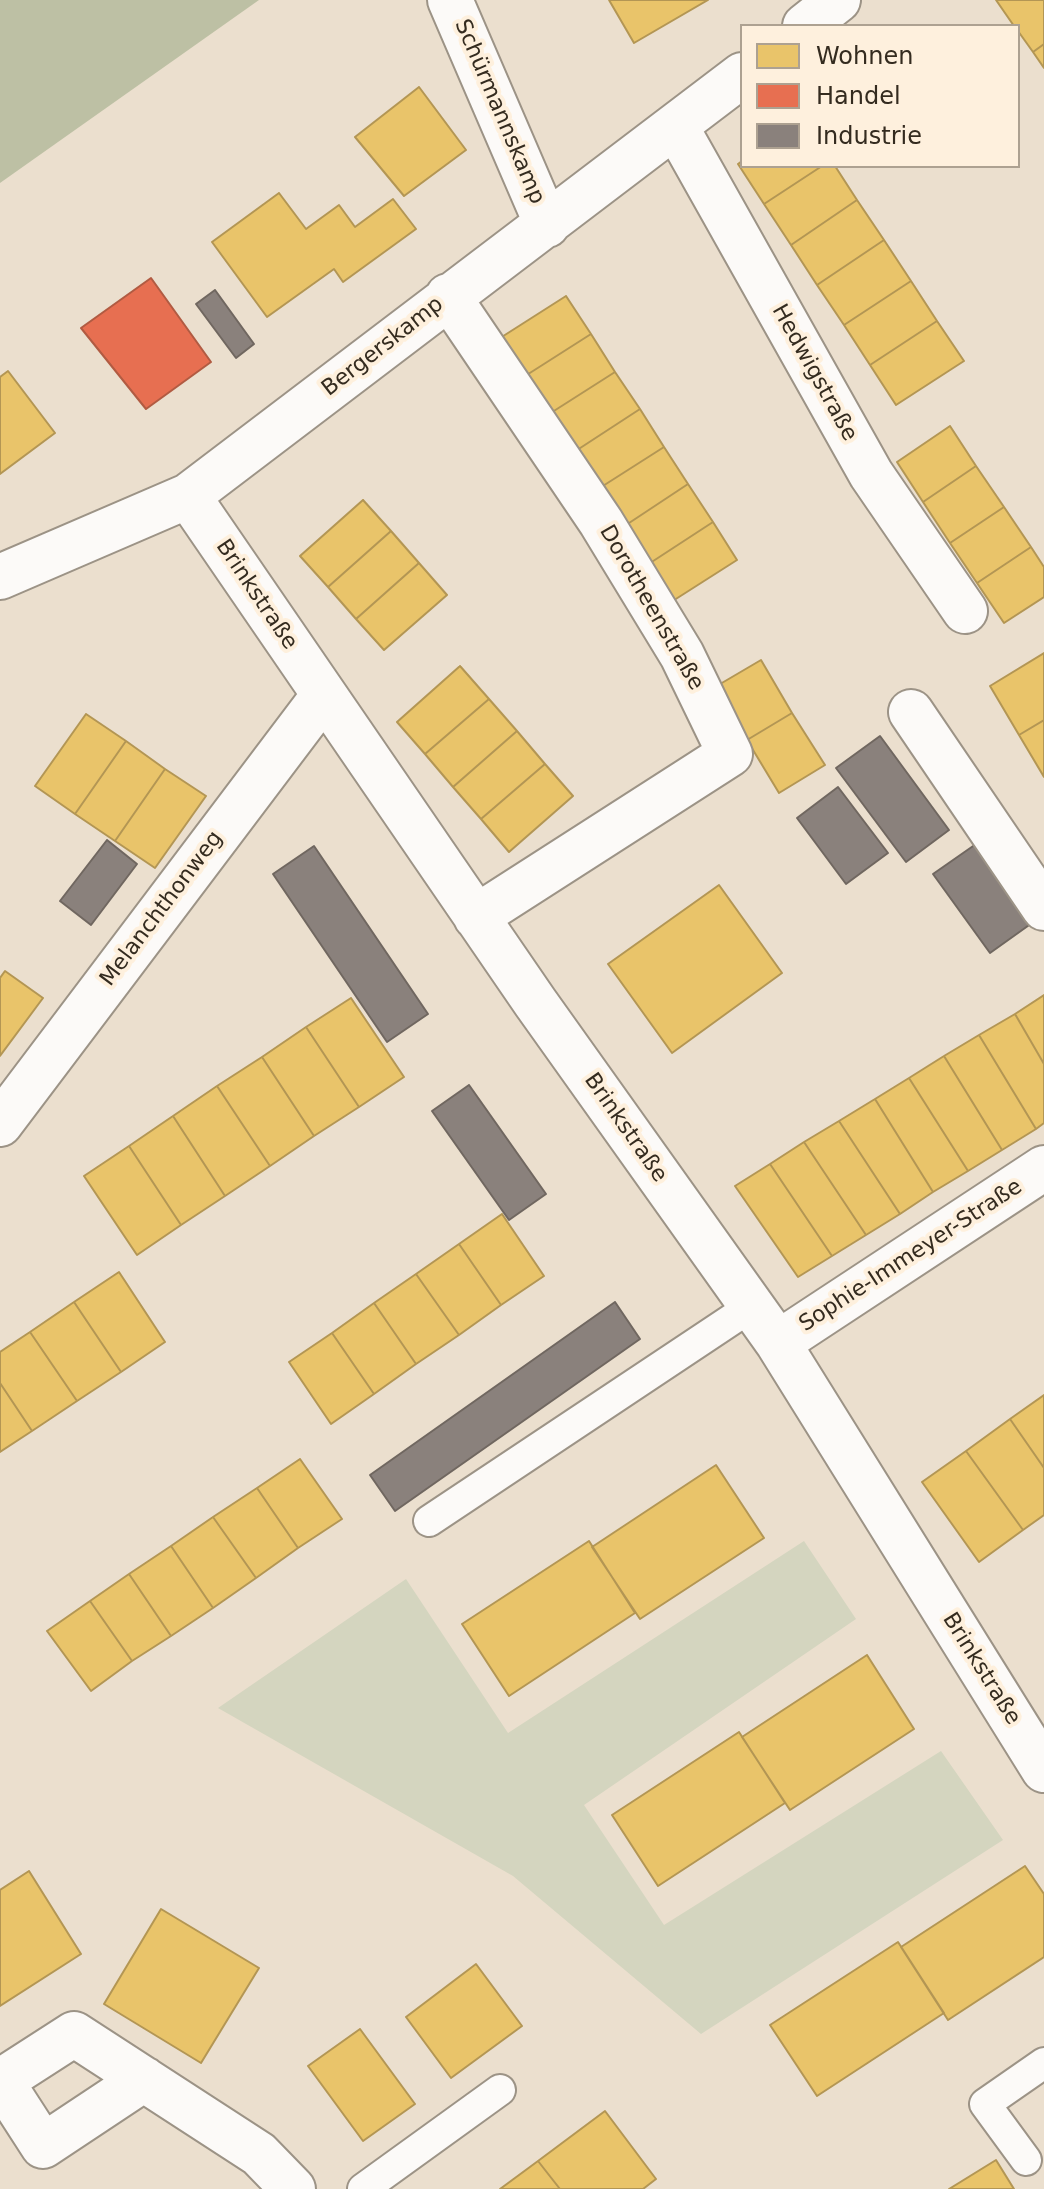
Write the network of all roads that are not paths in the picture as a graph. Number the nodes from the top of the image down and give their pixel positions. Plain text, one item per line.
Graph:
1 (450, 0) edge
2 (838, 0) edge
3 (808, 24) edge
4 (740, 77) edge
5 (676, 127) junction
6 (547, 225) junction
7 (448, 296) junction
8 (188, 496) junction
9 (0, 577) edge
10 (965, 611) dead end
11 (324, 695) junction
12 (911, 712) dead end
13 (1044, 908) edge
14 (476, 917) junction
15 (0, 1124) edge
16 (1044, 1168) edge
17 (752, 1306) junction
18 (778, 1343) junction
19 (429, 1521) dead end
20 (1044, 1770) edge
21 (1044, 2063) edge
22 (144, 2079) dead end
23 (500, 2090) dead end
24 (1026, 2160) dead end
25 (293, 2189) edge
26 (363, 2189) edge

1 - 6 street, Schürmannskamp
2 - 3 street
4 - 5 street, Bergerskamp
5 - 6 street, Bergerskamp
5 - 10 street, Hedwigstraße
6 - 7 street, Bergerskamp
7 - 8 street, Bergerskamp
7 - 14 street, Dorotheenstraße
8 - 9 street, Bergerskamp
8 - 11 street, Brinkstraße
11 - 14 street, Brinkstraße
11 - 15 street, Melanchthonweg
12 - 13 street
14 - 17 street, Brinkstraße
16 - 18 street, Sophie-Immeyer-Straße
17 - 18 street, Brinkstraße
17 - 19 lane
18 - 20 street, Brinkstraße
21 - 24 lane
22 - 25 street
23 - 26 lane

